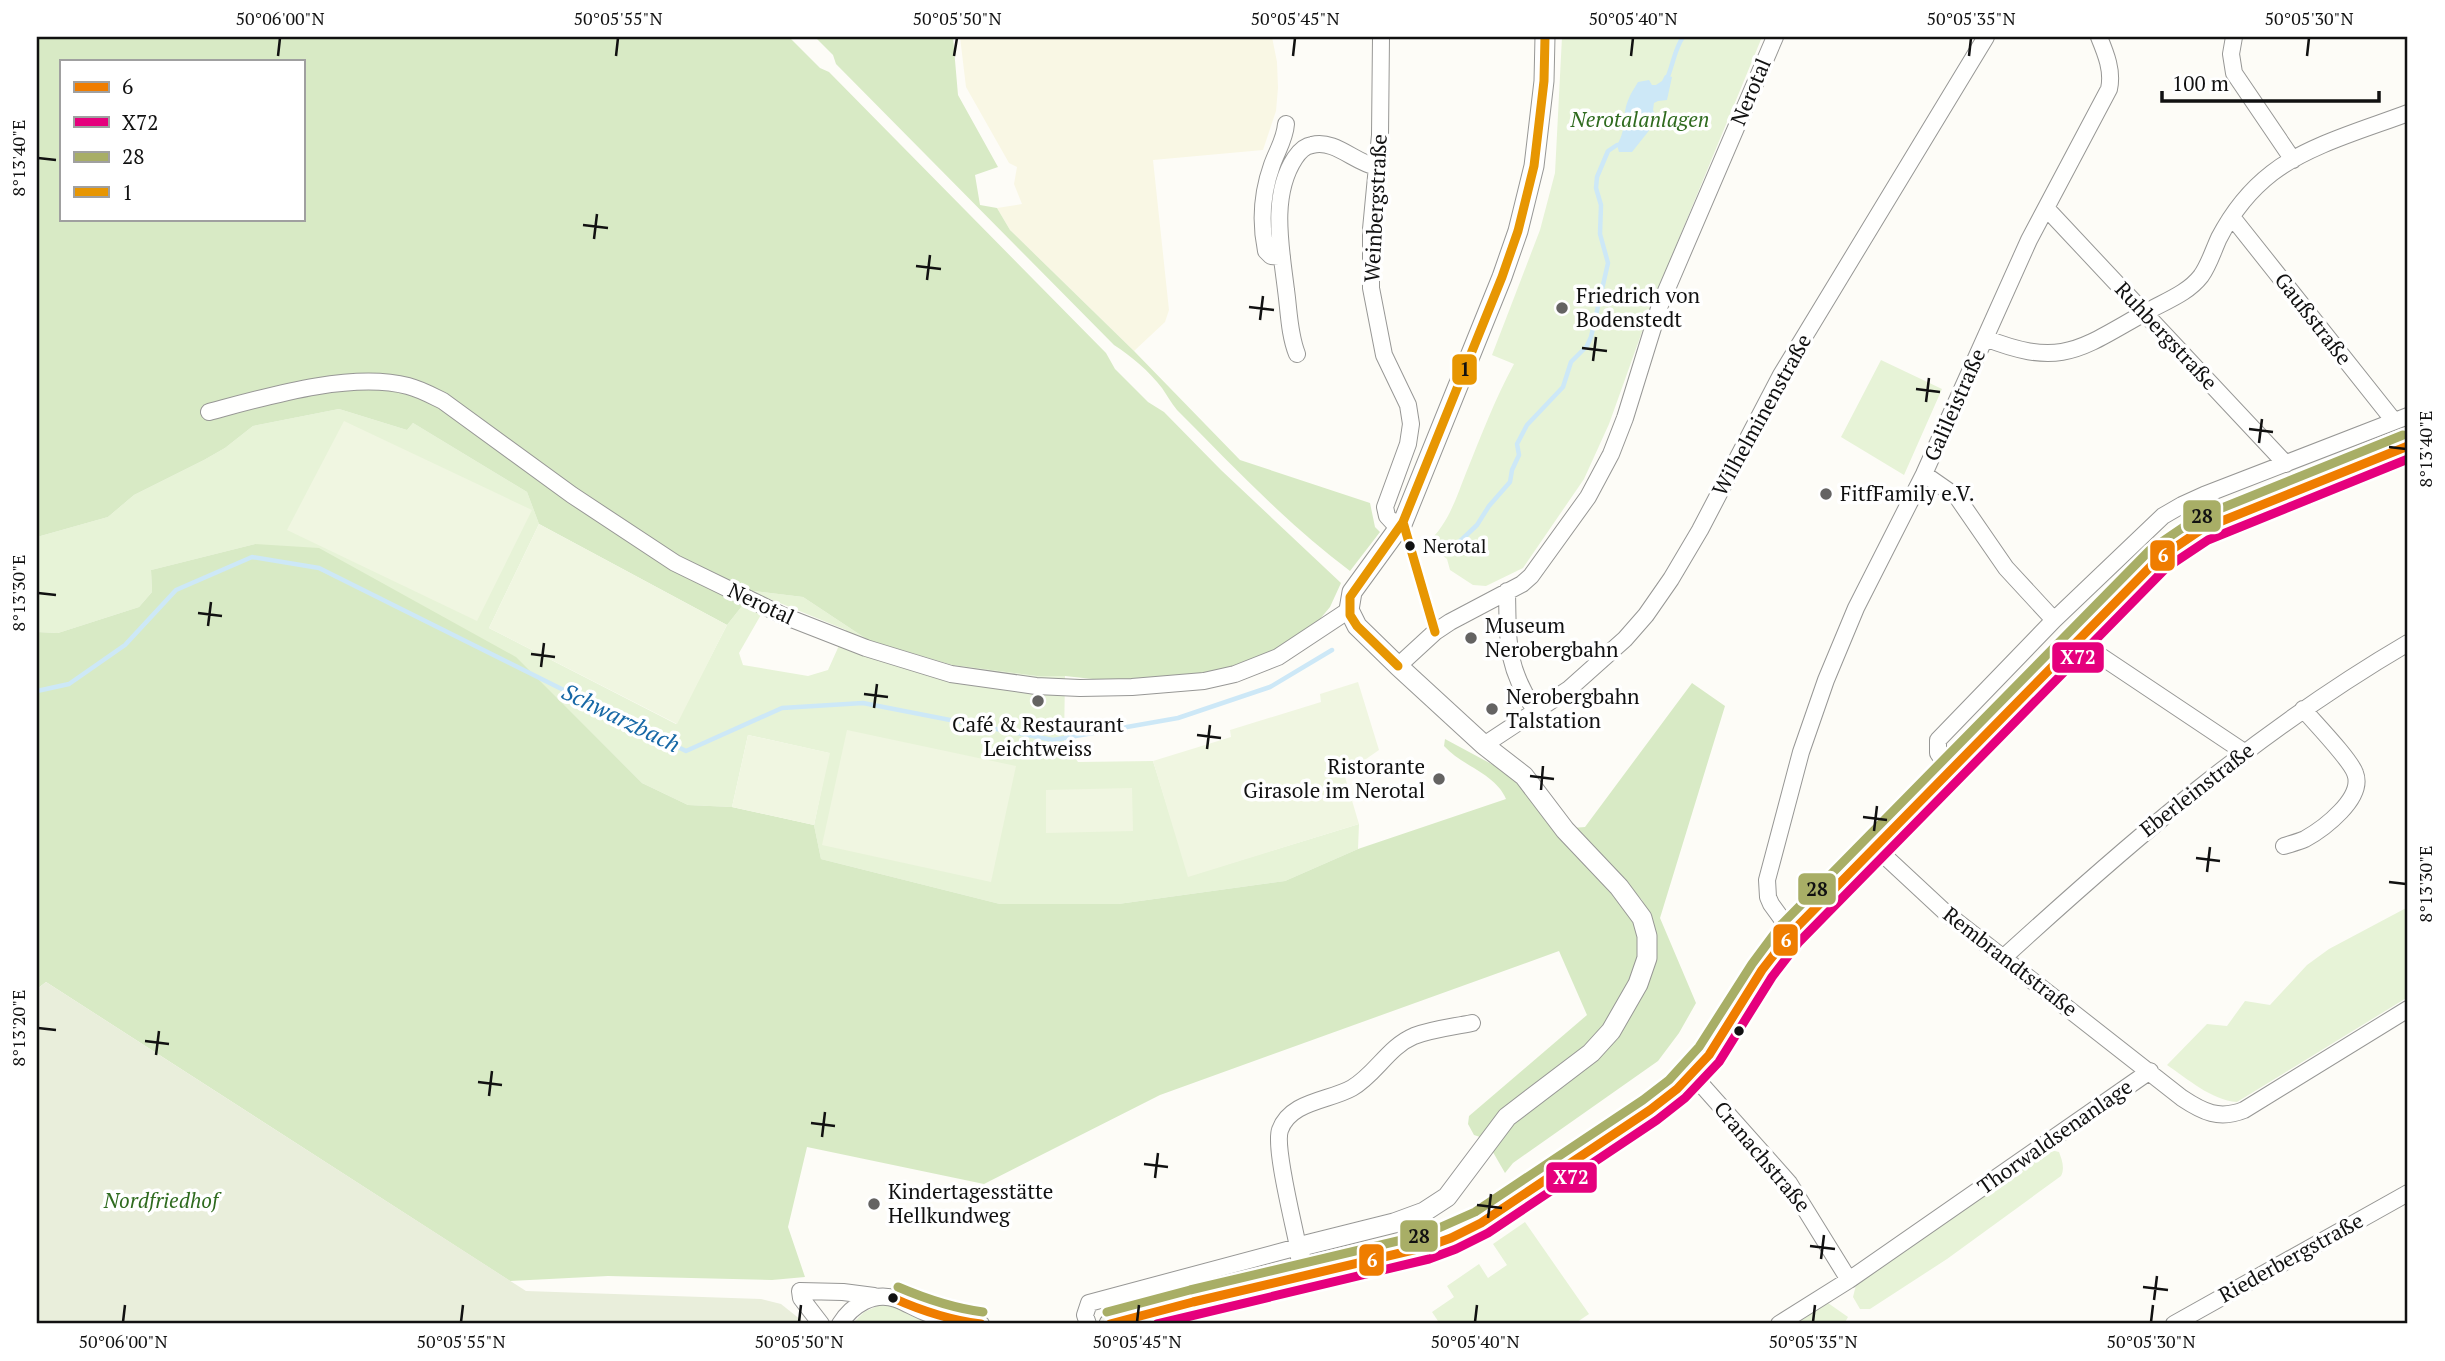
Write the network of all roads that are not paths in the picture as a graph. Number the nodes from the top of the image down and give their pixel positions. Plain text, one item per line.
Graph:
1 (1381, 37) edge
2 (1545, 37) edge
3 (1775, 37) edge
4 (1986, 37) edge
5 (2099, 37) edge
6 (2234, 37) edge
7 (2408, 113) edge
8 (1286, 124) dead end
9 (2292, 160) junction
10 (1377, 167) junction
11 (2046, 208) junction
12 (2232, 217) junction
13 (1282, 257) junction
14 (2144, 313) junction
15 (1985, 338) junction
16 (1297, 354) dead end
17 (209, 412) dead end
18 (2401, 418) edge
19 (2408, 446) edge
20 (2286, 464) junction
21 (1924, 474) junction
22 (1399, 529) junction
23 (1507, 592) junction
24 (1349, 610) junction
25 (2054, 620) junction
26 (2078, 641) junction
27 (2408, 643) edge
28 (1398, 666) junction
29 (2303, 709) junction
30 (1536, 712) junction
31 (1484, 745) junction
32 (2244, 752) junction
33 (1950, 771) junction
34 (2284, 846) dead end
35 (1875, 847) junction
36 (1791, 933) junction
37 (2003, 958) junction
38 (2408, 1009) edge
39 (1472, 1023) dead end
40 (2150, 1072) junction
41 (1692, 1074) junction
42 (2408, 1193) edge
43 (1298, 1247) junction
44 (1305, 1275) junction
45 (1849, 1280) junction
46 (880, 1297) junction
47 (821, 1324) edge
48 (840, 1324) edge
49 (981, 1324) edge
50 (1088, 1324) edge
51 (1110, 1324) edge
52 (1779, 1324) edge
53 (2174, 1324) edge

1 - 10 street, Weinbergstraße
2 - 22 street
3 - 23 street, Nerotal
4 - 30 street, Wilhelminenstraße
5 - 11 street, Galileistraße
6 - 9 street
7 - 9 street
8 - 13 street
9 - 12 street
10 - 13 street
10 - 22 street, Weinbergstraße
11 - 14 street, Ruhbergstraße
11 - 15 street, Galileistraße
12 - 14 street
12 - 18 street, Gaußstraße
13 - 16 street
14 - 15 street
14 - 20 street, Ruhbergstraße
15 - 21 street, Galileistraße
17 - 24 street, Nerotal
18 - 20 street
19 - 26 main road
20 - 25 street
21 - 25 street
21 - 36 street, Galileistraße
22 - 24 street
23 - 28 street, Nerotal
23 - 30 street
24 - 28 street
25 - 33 street
26 - 32 street
26 - 33 main road
27 - 29 street, Eberleinstraße
28 - 31 street
29 - 32 street, Eberleinstraße
29 - 34 street
30 - 31 street, Wilhelminenstraße
31 - 43 street
32 - 37 street, Eberleinstraße
33 - 35 main road
35 - 36 main road
35 - 37 street, Rembrandtstraße
36 - 41 main road
37 - 40 street, Rembrandtstraße
38 - 40 street, Thorwaldsenanlage
39 - 43 street
40 - 45 street, Thorwaldsenanlage
41 - 44 main road
41 - 45 street, Cranachstraße
42 - 53 street, Riederbergstraße
43 - 44 street
43 - 50 street
44 - 51 main road
45 - 52 street, Thorwaldsenanlage
46 - 47 street
46 - 48 street
46 - 49 street

